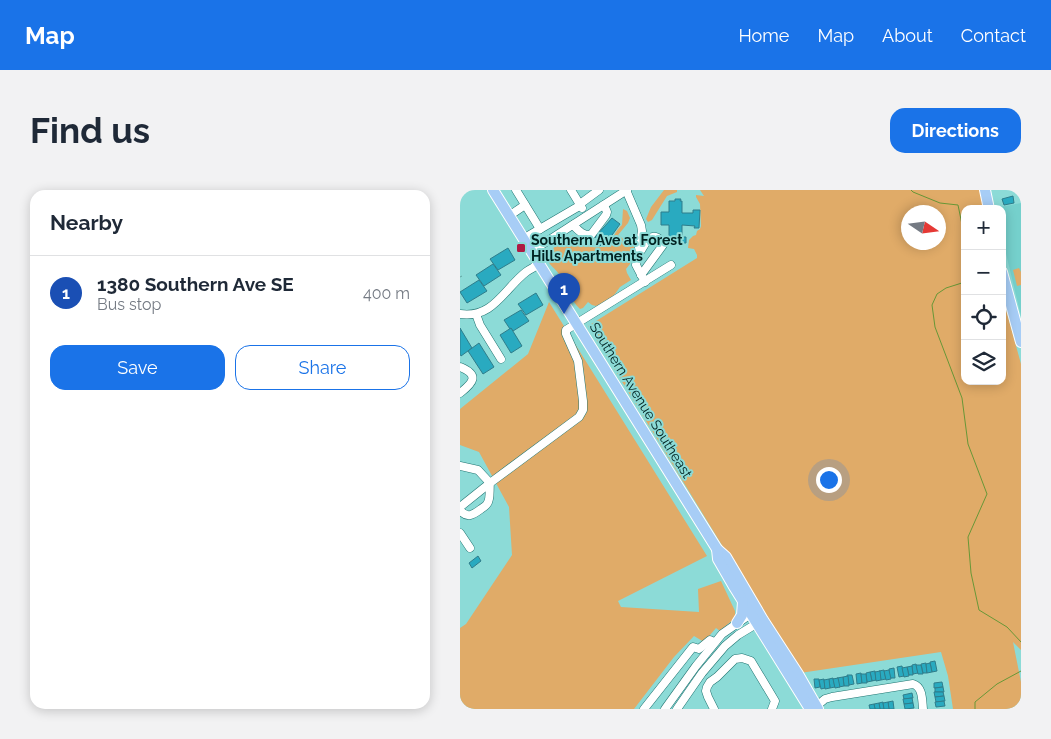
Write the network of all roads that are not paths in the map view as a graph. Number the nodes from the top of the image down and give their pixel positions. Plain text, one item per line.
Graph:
1 (493, 190) edge
2 (516, 190) edge
3 (571, 190) edge
4 (600, 190) edge
5 (626, 190) edge
6 (985, 190) edge
7 (580, 204) junction
8 (525, 205) junction
9 (604, 205) junction
10 (988, 205) edge
11 (509, 216) junction
12 (587, 216) junction
13 (573, 225) junction
14 (540, 228) junction
15 (523, 239) junction
16 (532, 252) junction
17 (638, 256) junction
18 (539, 264) junction
19 (671, 265) dead end
20 (643, 279) junction
21 (1006, 287) edge
22 (460, 314) edge
23 (476, 314) junction
24 (576, 324) junction
25 (1021, 342) edge
26 (501, 360) dead end
27 (460, 367) edge
28 (460, 393) edge
29 (460, 466) edge
30 (490, 483) junction
31 (460, 508) edge
32 (460, 533) edge
33 (470, 548) dead end
34 (717, 549) junction
35 (743, 602) junction
36 (754, 612) junction
37 (760, 622) junction
38 (737, 623) junction
39 (714, 642) junction
40 (667, 706) edge
41 (814, 708) edge
42 (644, 709) edge
43 (676, 709) edge
44 (714, 709) edge
45 (772, 709) edge
46 (923, 709) edge

1 - 11 main road, Southern Avenue Southeast
2 - 8 street
3 - 7 street
4 - 7 street
5 - 9 street
5 - 17 street
6 - 10 main road
7 - 12 street
7 - 14 street
8 - 11 street
8 - 14 street
9 - 12 street
9 - 13 street
11 - 15 main road, Southern Avenue Southeast
12 - 13 street
13 - 16 street
14 - 15 street
15 - 16 main road, Southern Avenue Southeast
16 - 18 main road, Southern Avenue Southeast
17 - 20 street
17 - 20 street
18 - 23 street
18 - 24 main road, Southern Avenue Southeast
19 - 20 street
20 - 24 street
21 - 25 main road
22 - 23 street
23 - 26 street
24 - 30 street
24 - 34 main road, Southern Avenue Southeast
27 - 28 street
29 - 30 street
30 - 31 street
30 - 31 street
32 - 33 street
34 - 35 main road, Southern Avenue Southeast
34 - 36 main road, Southern Avenue Southeast
35 - 36 main road, Southern Avenue Southeast
35 - 38 main road
36 - 37 main road, Southern Avenue Southeast
36 - 38 street
37 - 41 main road, Southern Avenue Southeast
37 - 43 street
38 - 39 street
39 - 40 street
39 - 42 street
40 - 43 street
41 - 46 street
44 - 45 street

